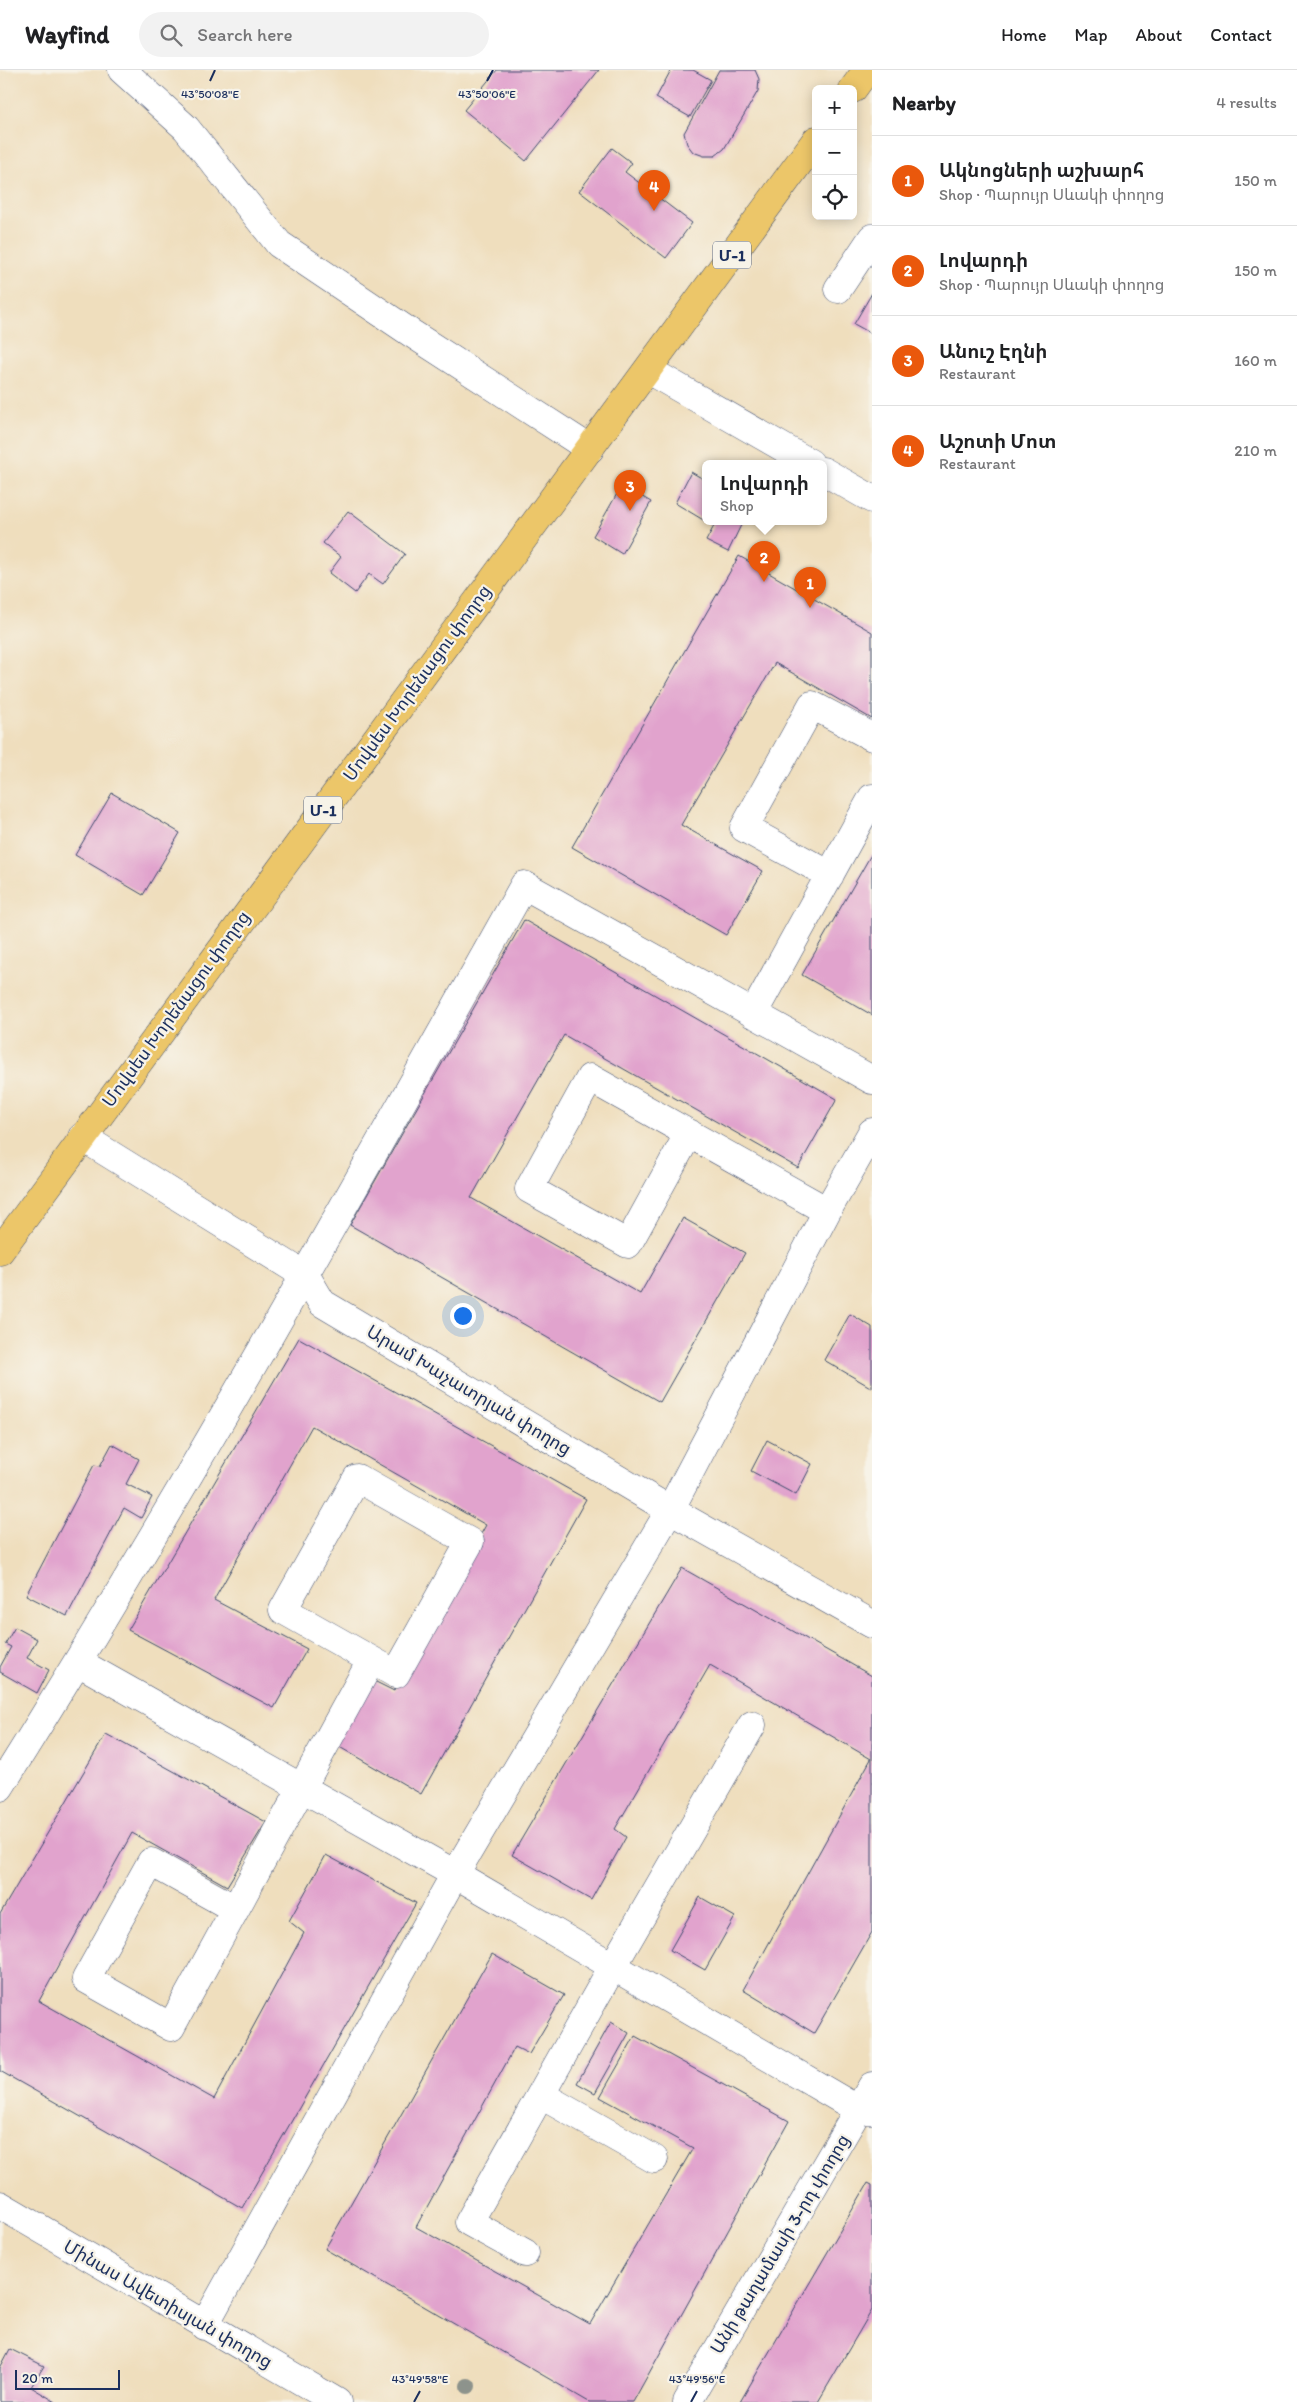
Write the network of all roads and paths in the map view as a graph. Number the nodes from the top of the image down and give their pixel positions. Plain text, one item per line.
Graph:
1 (122, 70) edge
2 (867, 70) edge
3 (856, 85) edge
4 (812, 145) edge
5 (872, 238) edge
6 (838, 289) dead end
7 (648, 370) junction
8 (590, 449) junction
9 (805, 460) edge
10 (827, 473) edge
11 (872, 499) edge
12 (872, 737) edge
13 (872, 798) edge
14 (830, 875) junction
15 (753, 1014) junction
16 (872, 1080) edge
17 (872, 1132) edge
18 (689, 1134) junction
19 (82, 1136) junction
20 (827, 1211) junction
21 (0, 1251) edge
22 (306, 1276) junction
23 (670, 1510) junction
24 (872, 1624) edge
25 (371, 1661) junction
26 (78, 1662) junction
27 (752, 1725) dead end
28 (0, 1787) edge
29 (301, 1788) junction
30 (455, 1874) junction
31 (235, 1909) junction
32 (612, 1966) junction
33 (872, 2086) edge
34 (541, 2095) junction
35 (866, 2110) edge
36 (654, 2159) dead end
37 (0, 2205) edge
38 (525, 2253) dead end
39 (204, 2326) junction
40 (337, 2402) edge
41 (687, 2402) edge

1 - 8 street
2 - 3 highway
4 - 7 highway, Մովսես Խորենացու փողոց / Մ-1
5 - 6 street
7 - 8 highway, Մովսես Խորենացու փողոց / Մ-1
7 - 9 street
8 - 19 highway, Մովսես Խորենացու փողոց / Մ-1
10 - 11 street
12 - 14 street
13 - 14 street
14 - 15 street
15 - 16 street
15 - 22 street
17 - 20 street
18 - 18 street
18 - 20 street
19 - 21 highway, Մովսես Խորենացու փողոց / Մ-1
19 - 22 street, Արամ Խաչատրյան փողոց
20 - 23 street
22 - 23 street, Արամ Խաչատրյան փողոց
22 - 26 street
23 - 24 street, Արամ Խաչատրյան փողոց
23 - 30 street
25 - 25 street
25 - 29 street
26 - 28 street
26 - 29 street
27 - 32 street
29 - 30 street
29 - 31 street
30 - 32 street
30 - 39 street
31 - 31 street
32 - 34 street
32 - 35 street
33 - 35 street, Անի թաղամասի 3-րդ փողոց
34 - 36 street
34 - 38 street
35 - 41 street, Անի թաղամասի 3-րդ փողոց
37 - 39 street, Մինաս Ավետիսյան փողոց
39 - 40 street, Մինաս Ավետիսյան փողոց

